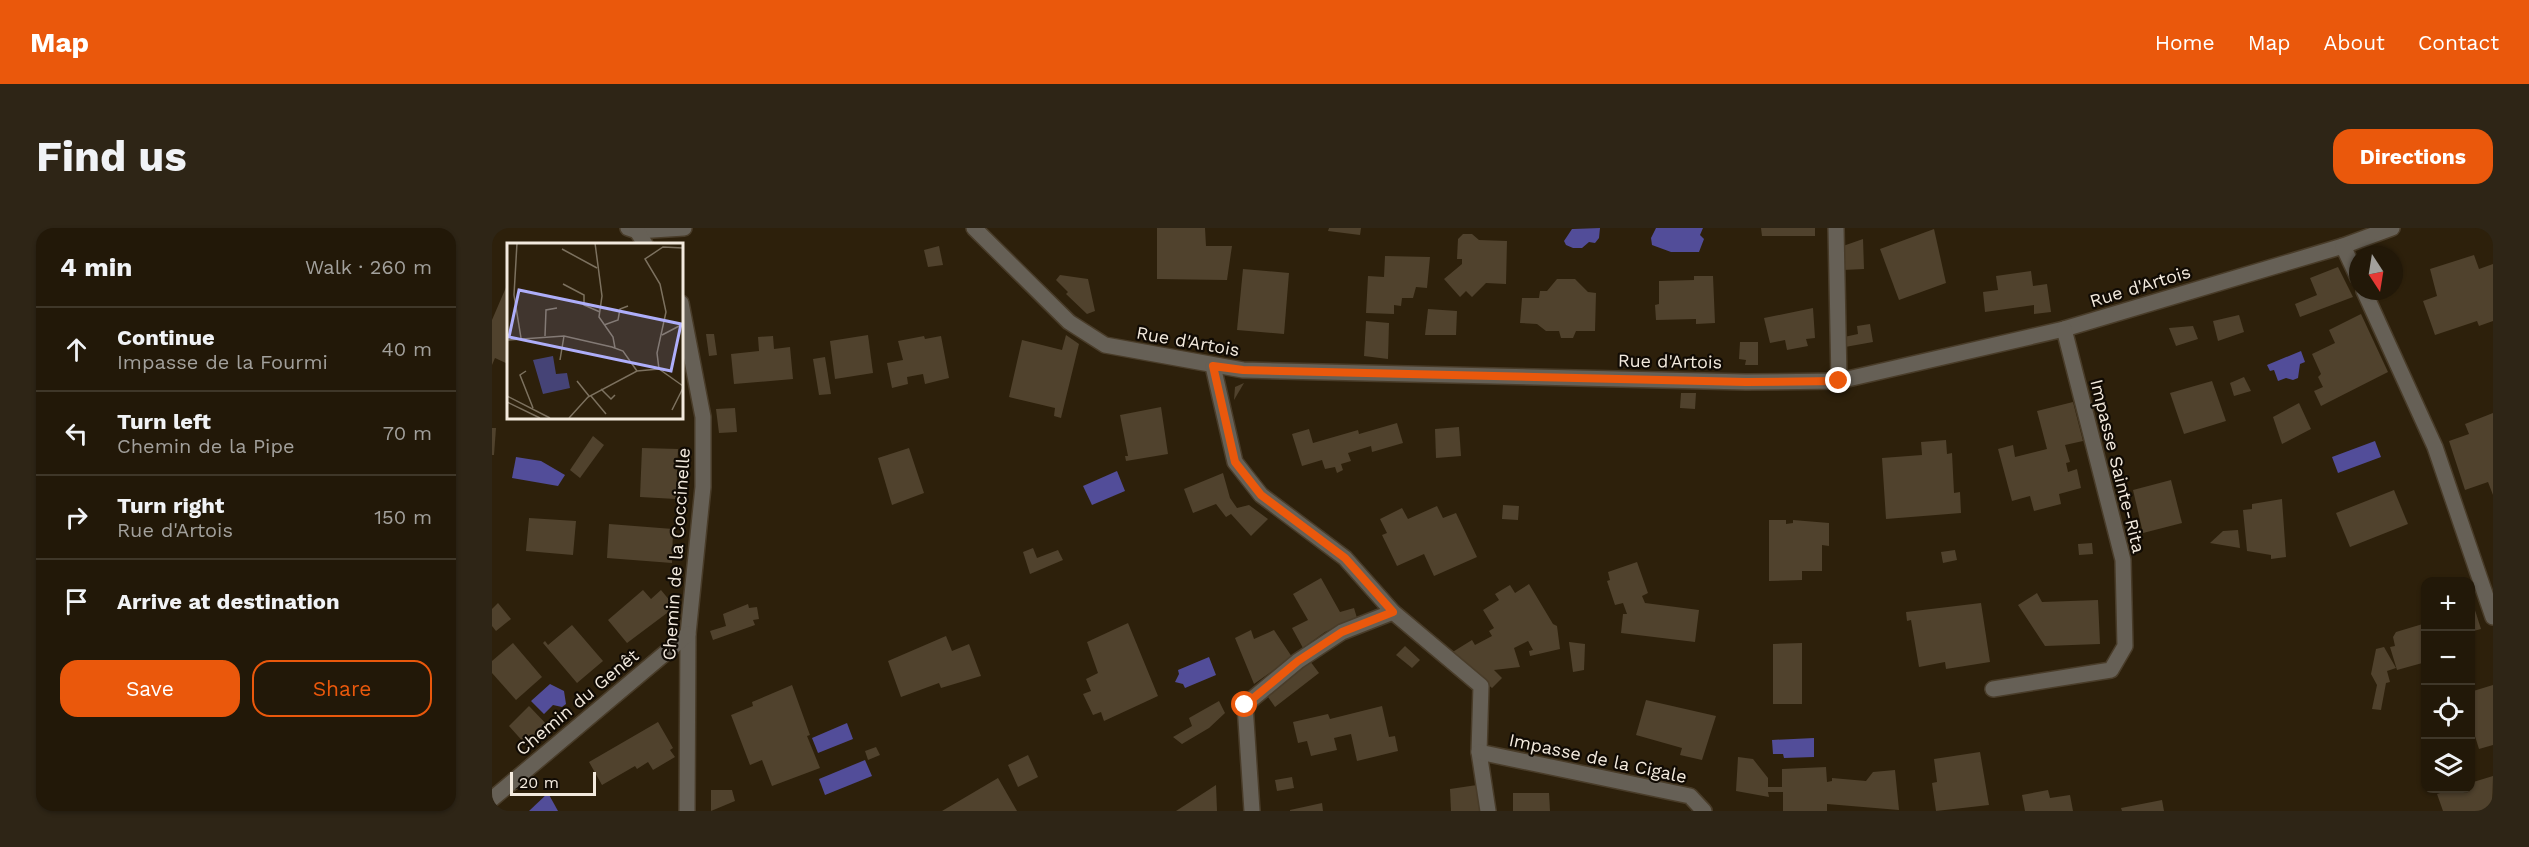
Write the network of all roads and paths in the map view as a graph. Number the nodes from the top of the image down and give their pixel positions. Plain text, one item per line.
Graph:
1 (684, 228) edge
2 (974, 228) edge
3 (1836, 228) edge
4 (2392, 228) edge
5 (637, 235) edge
6 (2343, 246) junction
7 (2349, 259) edge
8 (2368, 300) edge
9 (682, 308) edge
10 (2064, 329) junction
11 (1213, 366) junction
12 (1839, 381) junction
13 (1393, 612) junction
14 (2493, 617) edge
15 (688, 634) junction
16 (1993, 689) dead end
17 (1479, 752) junction
18 (492, 799) edge
19 (687, 811) edge
20 (1252, 811) edge
21 (1488, 811) edge
22 (1704, 811) edge

1 - 5 street
2 - 11 street, Rue d'Artois
3 - 12 street
4 - 6 street, Rue d'Artois
6 - 7 street
6 - 10 street, Rue d'Artois
8 - 14 street
9 - 15 street, Chemin de la Coccinelle
10 - 12 street, Rue d'Artois
10 - 16 street, Impasse Sainte-Rita
11 - 12 street, Rue d'Artois
11 - 13 street
13 - 17 street
13 - 20 street
15 - 18 street, Chemin du Genêt
15 - 19 street, Chemin de la Coccinelle
17 - 21 street
17 - 22 street, Impasse de la Cigale

